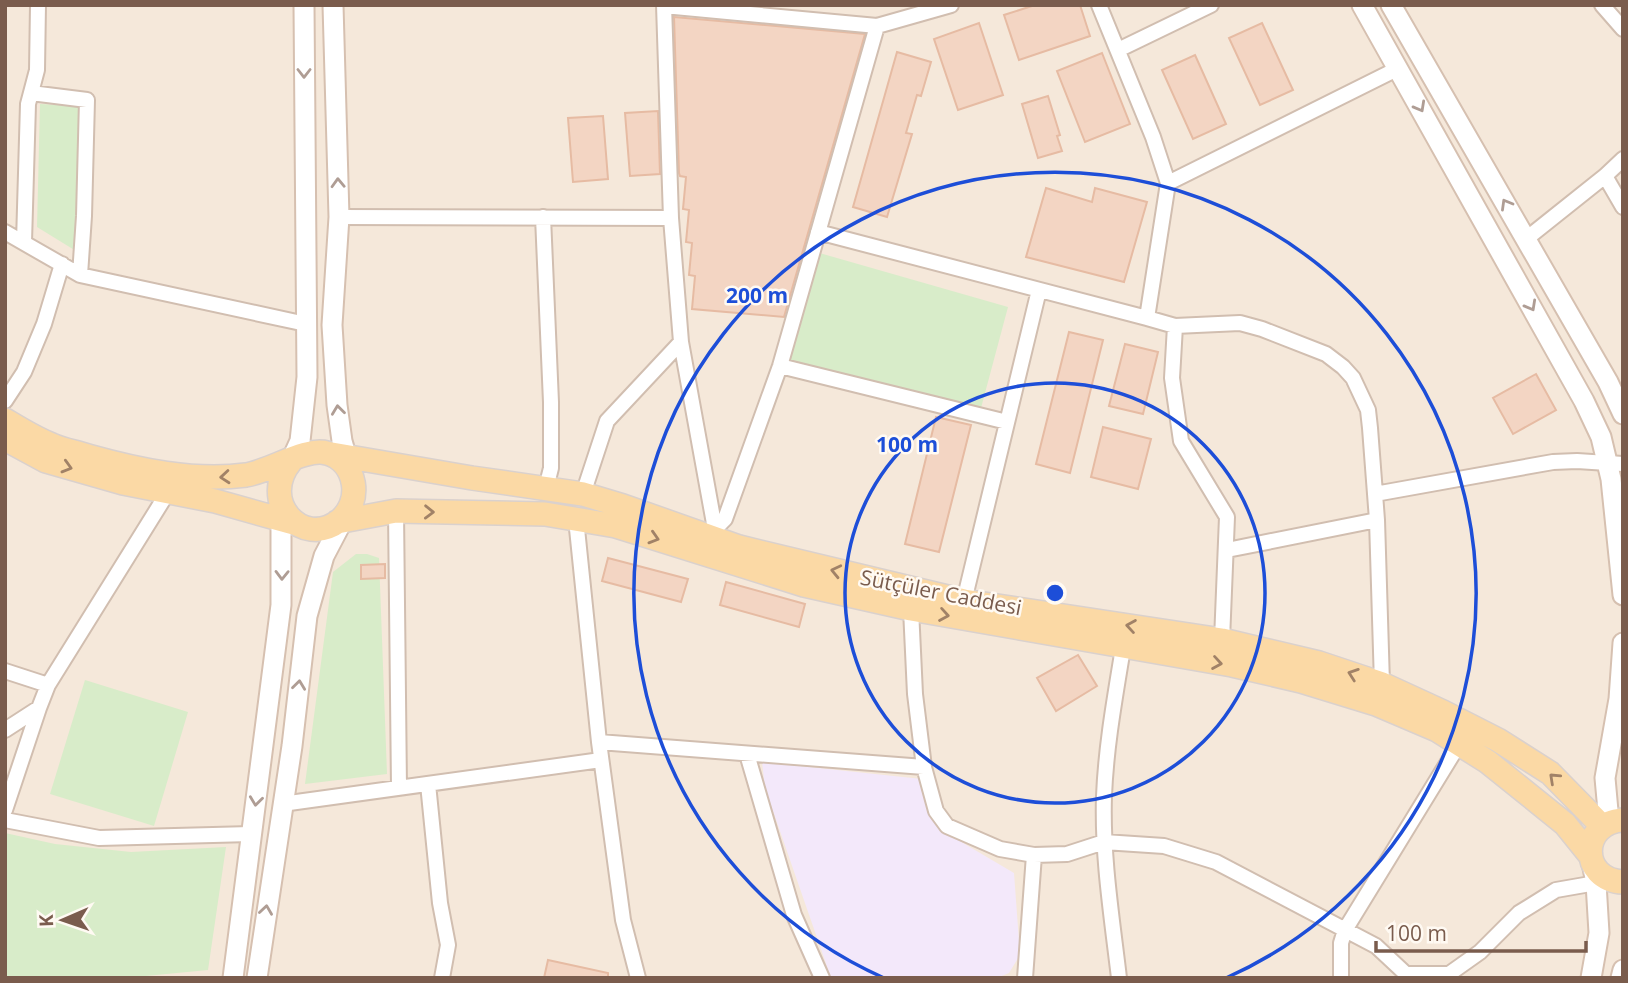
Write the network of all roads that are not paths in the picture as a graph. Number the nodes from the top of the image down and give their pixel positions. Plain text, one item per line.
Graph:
1 (38, 5) edge
2 (304, 5) edge
3 (333, 5) edge
4 (951, 5) edge
5 (1099, 5) edge
6 (1211, 5) edge
7 (1362, 5) edge
8 (1391, 5) edge
9 (1602, 5) edge
10 (664, 6) edge
11 (877, 26) junction
12 (1623, 29) edge
13 (1118, 50) junction
14 (1399, 68) junction
15 (31, 93) junction
16 (1623, 159) edge
17 (1605, 176) junction
18 (1168, 183) junction
19 (1623, 207) edge
20 (305, 216) junction
21 (339, 217) junction
22 (543, 217) junction
23 (671, 218) junction
24 (5, 232) edge
25 (818, 232) junction
26 (1526, 239) junction
27 (24, 242) junction
28 (62, 264) junction
29 (80, 275) junction
30 (1039, 290) junction
31 (1147, 318) junction
32 (306, 324) junction
33 (1175, 326) junction
34 (681, 342) junction
35 (780, 366) junction
36 (5, 401) edge
37 (1623, 414) edge
38 (5, 419) edge
39 (1007, 422) junction
40 (5, 439) edge
41 (291, 461) junction
42 (342, 462) junction
43 (1615, 464) edge
44 (546, 488) junction
45 (168, 492) junction
46 (583, 494) junction
47 (1375, 494) junction
48 (396, 511) junction
49 (288, 517) junction
50 (342, 519) junction
51 (576, 519) junction
52 (1377, 520) junction
53 (714, 534) junction
54 (1227, 550) junction
55 (1623, 595) edge
56 (964, 601) junction
57 (911, 608) junction
58 (1222, 640) junction
59 (1623, 643) edge
60 (1123, 648) junction
61 (5, 671) edge
62 (1382, 684) junction
63 (48, 685) junction
64 (38, 708) junction
65 (5, 730) edge
66 (599, 742) junction
67 (1459, 744) junction
68 (747, 754) junction
69 (601, 761) junction
70 (924, 767) junction
71 (428, 784) junction
72 (399, 788) junction
73 (282, 804) junction
74 (5, 810) edge
75 (5, 820) edge
76 (1612, 823) edge
77 (251, 834) junction
78 (1104, 842) junction
79 (1034, 855) junction
80 (1593, 867) junction
81 (1623, 882) edge
82 (1345, 930) junction
83 (1623, 970) edge
84 (233, 978) edge
85 (257, 978) edge
86 (442, 978) edge
87 (638, 978) edge
88 (822, 978) edge
89 (1025, 978) edge
90 (1119, 978) edge
91 (1341, 978) edge
92 (1591, 978) edge
93 (1621, 978) edge

1 - 15 street
2 -> 20 street
21 -> 3 street
4 - 11 street
5 - 13 street
6 - 13 street
7 - 14 street
26 -> 8 street
9 - 12 street
10 - 11 street
10 - 23 street
11 - 25 street
13 - 18 street
14 - 18 street
14 -> 43 street
15 - 27 street
15 - 29 street
16 - 17 street
17 - 19 street
17 - 26 street
18 - 31 street
20 - 21 street
20 - 32 street
21 - 22 street
42 -> 21 street
22 - 23 street
22 - 44 street
23 - 34 street
24 - 27 street
25 - 30 street
25 - 35 street
26 - 37 street
27 - 28 street
28 - 29 street
28 - 36 street
29 - 32 street
30 - 31 street
30 - 39 street
31 - 33 street
32 - 41 street
33 - 47 street
33 - 54 street
34 - 46 street
34 - 53 street
35 - 39 street
35 - 53 street
41 -> 38 main road
39 - 56 street
40 -> 45 main road
41 - 42 main road
41 - 49 main road
42 - 44 main road, Sütçüler Caddesi
42 - 50 main road
43 - 47 street
43 - 55 street
44 - 46 main road, Sütçüler Caddesi
45 - 49 main road
45 - 63 street
46 - 53 main road, Sütçüler Caddesi
47 - 52 street
48 - 50 main road, Sütçüler Caddesi
48 -> 51 main road, Sütçüler Caddesi
48 - 72 street
49 - 50 main road
49 -> 77 street
73 -> 50 street
51 -> 57 main road, Sütçüler Caddesi
51 - 66 street
52 - 54 street
52 - 62 street
56 -> 53 main road, Sütçüler Caddesi
54 - 58 street
58 -> 56 main road, Sütçüler Caddesi
57 -> 60 main road, Sütçüler Caddesi
57 - 70 street
62 -> 58 main road, Sütçüler Caddesi
59 - 76 street
60 -> 67 main road, Sütçüler Caddesi
60 - 78 street
61 - 63 street
76 -> 62 main road, Sütçüler Caddesi
63 - 64 street
64 - 65 street
64 - 74 street
66 - 68 street
66 - 69 street
67 - 80 main road, Sütçüler Caddesi
67 - 82 street
68 - 70 street
68 - 88 street
69 - 71 street
69 - 87 street
70 - 79 street
71 - 72 street
71 - 86 street
72 - 73 street
85 -> 73 street
75 - 77 street
76 - 80 main road
77 - 84 street
78 - 79 street
78 - 82 street
78 - 90 street
79 - 89 street
80 - 81 main road, Sütçüler Caddesi
80 - 82 street
80 - 92 street
82 - 91 street
83 - 93 street

